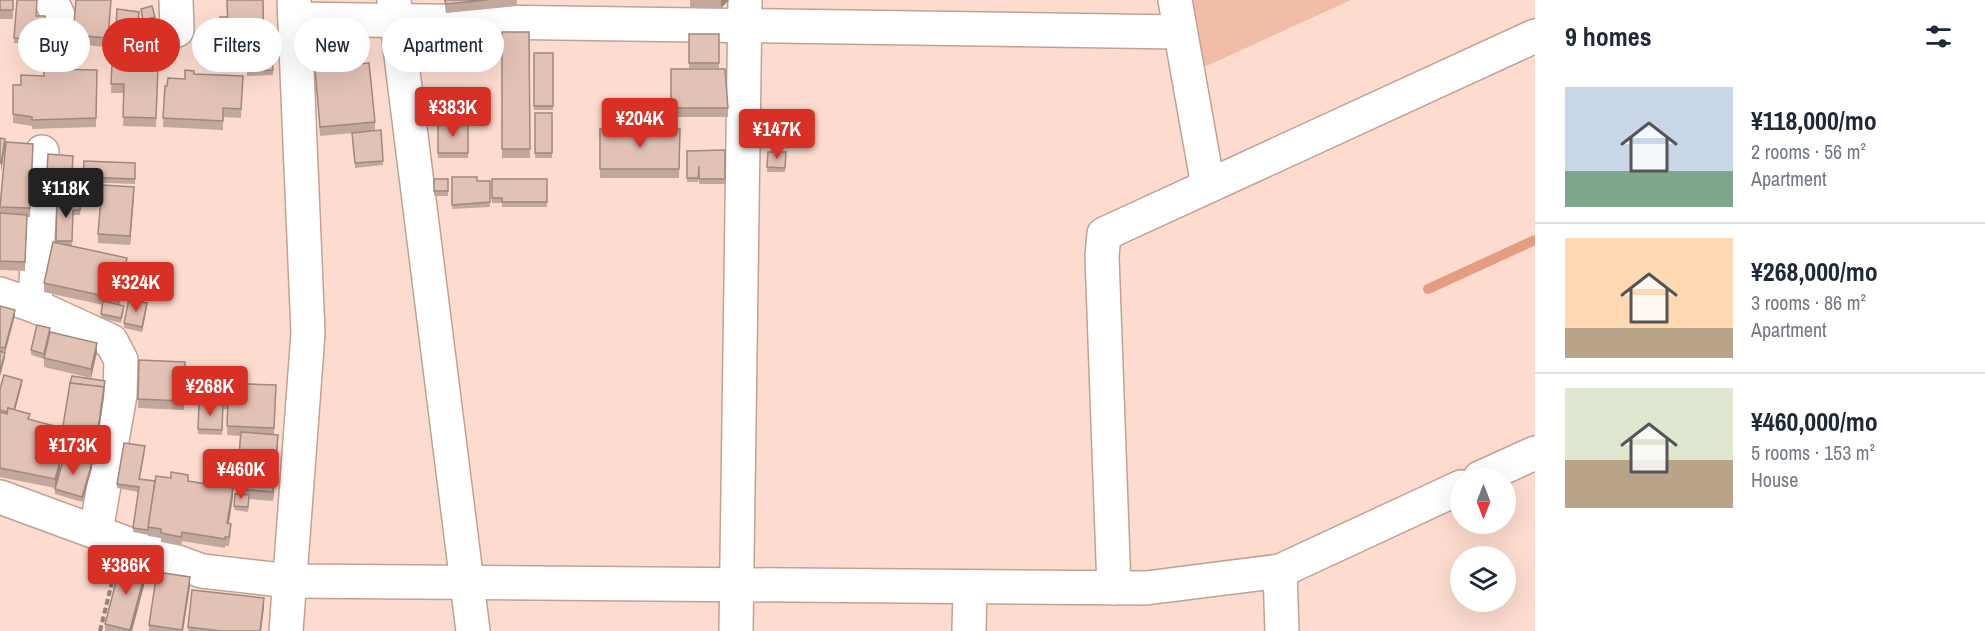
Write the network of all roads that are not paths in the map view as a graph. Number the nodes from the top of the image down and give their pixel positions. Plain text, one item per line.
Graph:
1 (51, 0) edge
2 (1175, 0) edge
3 (294, 10) edge
4 (396, 10) edge
5 (745, 13) edge
6 (60, 18) edge
7 (1180, 32) junction
8 (1535, 36) edge
9 (42, 152) dead end
10 (1208, 186) junction
11 (0, 294) edge
12 (35, 306) junction
13 (1535, 453) edge
14 (1502, 468) edge
15 (1450, 492) edge
16 (0, 497) edge
17 (109, 536) junction
18 (1280, 571) junction
19 (290, 582) junction
20 (465, 584) junction
21 (737, 586) junction
22 (970, 588) junction
23 (1114, 588) junction
24 (286, 631) edge
25 (472, 631) edge
26 (736, 631) edge
27 (969, 631) edge
28 (1282, 631) edge

1 - 6 street
2 - 7 street
3 - 4 street
3 - 19 street
4 - 5 street
4 - 20 street
5 - 7 street
5 - 21 street
7 - 10 street
8 - 10 street
9 - 12 street
10 - 23 street
11 - 12 street
12 - 17 street
13 - 14 street
15 - 18 street
16 - 17 street
17 - 19 street
18 - 23 street
18 - 28 street
19 - 20 street
19 - 24 street
20 - 21 street
20 - 25 street
21 - 22 street
21 - 26 street
22 - 23 street
22 - 27 street

